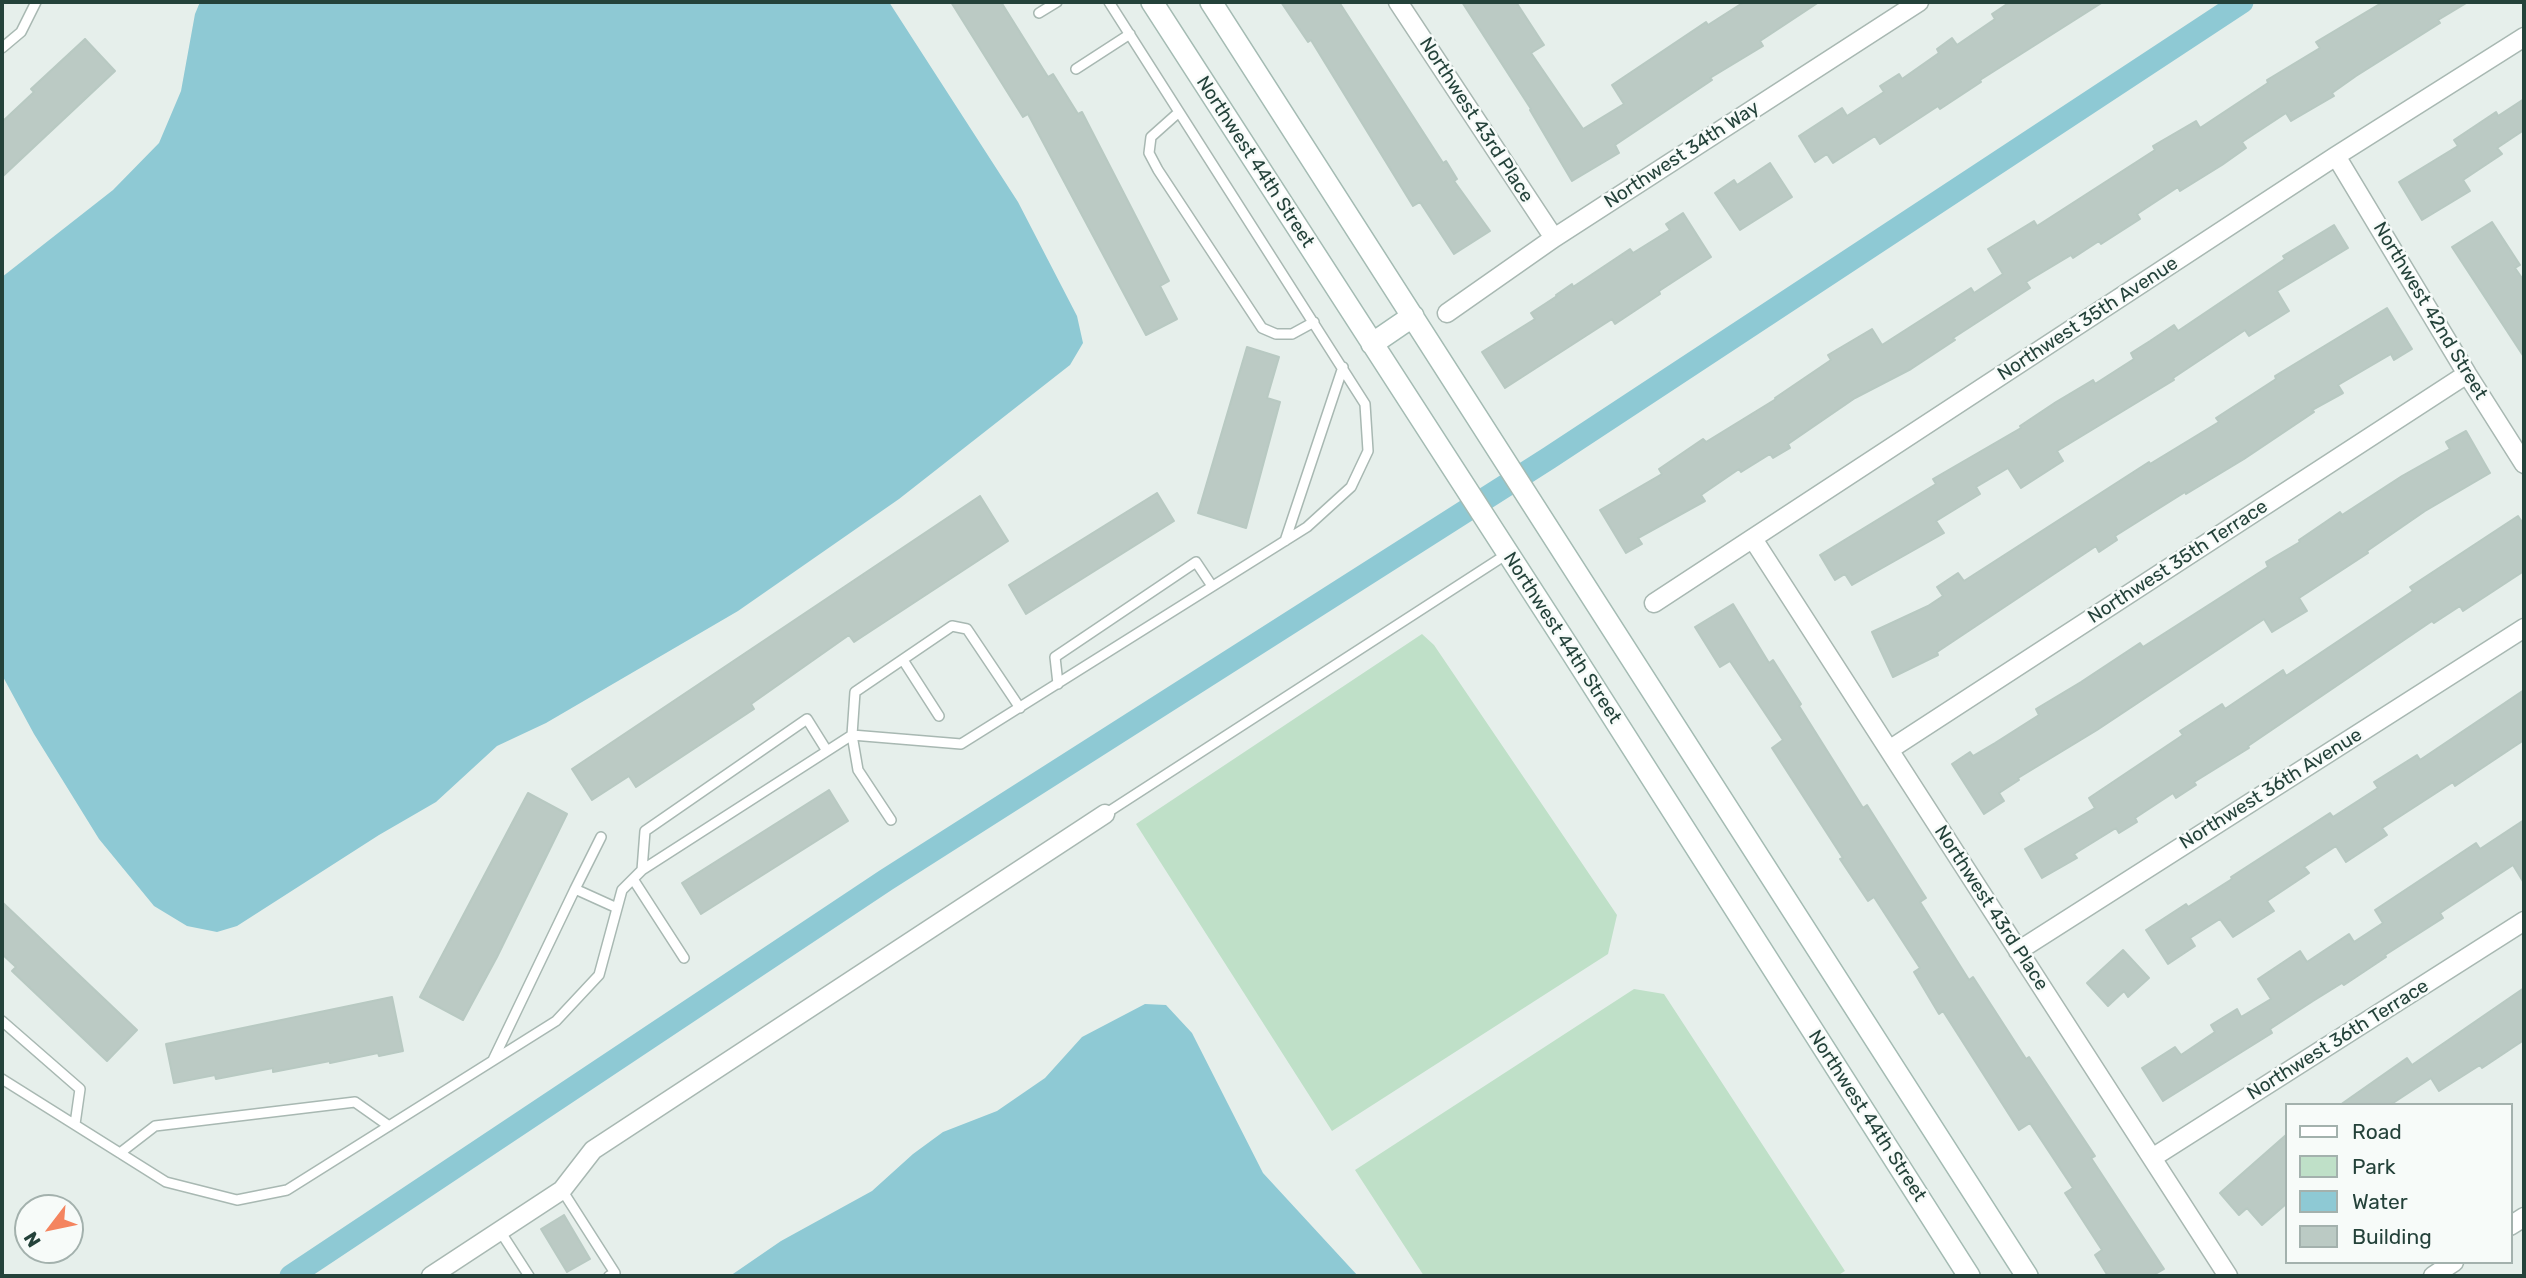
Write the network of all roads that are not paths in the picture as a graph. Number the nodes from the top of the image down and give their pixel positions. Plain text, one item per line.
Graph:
1 (36, 2) edge
2 (1057, 2) edge
3 (1109, 2) edge
4 (1152, 2) edge
5 (1211, 2) edge
6 (1398, 2) edge
7 (1920, 2) edge
8 (1039, 13) dead end
9 (1130, 34) junction
10 (2524, 37) edge
11 (2, 48) edge
12 (1076, 69) dead end
13 (1180, 112) junction
14 (2336, 156) junction
15 (1553, 238) junction
16 (1447, 313) dead end
17 (1413, 316) junction
18 (1314, 322) junction
19 (1372, 344) junction
20 (1343, 367) junction
21 (2467, 374) junction
22 (2524, 464) edge
23 (1753, 539) junction
24 (1285, 541) junction
25 (1507, 554) junction
26 (1212, 586) junction
27 (1654, 603) dead end
28 (2524, 628) edge
29 (903, 660) junction
30 (1058, 684) junction
31 (1020, 708) junction
32 (939, 716) dead end
33 (852, 735) junction
34 (1889, 750) junction
35 (827, 751) junction
36 (1105, 814) joint
37 (891, 820) dead end
38 (601, 837) dead end
39 (642, 870) junction
40 (633, 879) junction
41 (575, 889) junction
42 (617, 908) junction
43 (2524, 921) edge
44 (2018, 951) junction
45 (684, 958) dead end
46 (2, 1021) edge
47 (493, 1060) junction
48 (2, 1079) edge
49 (75, 1125) junction
50 (389, 1126) junction
51 (120, 1153) junction
52 (2152, 1158) junction
53 (562, 1190) junction
54 (500, 1231) junction
55 (2451, 1264) edge
56 (431, 1276) edge
57 (529, 1276) edge
58 (609, 1276) edge
59 (1969, 1276) edge
60 (2027, 1276) edge
61 (2228, 1276) edge
62 (2433, 1276) edge

1 - 11 lane
2 - 8 lane
3 - 9 lane
4 - 19 street, Northwest 44th Street
5 - 17 street
6 - 15 street, Northwest 43rd Place
7 - 15 street, Northwest 34th Way
9 - 12 lane
9 - 13 lane
10 - 14 street, Northwest 35th Avenue
13 - 18 lane
13 - 18 lane
14 - 21 street, Northwest 42nd Street
14 - 23 street, Northwest 35th Avenue
15 - 16 street, Northwest 34th Way
17 - 19 street
17 - 60 street
18 - 20 lane
19 - 25 street, Northwest 44th Street
20 - 24 lane
20 - 24 lane
21 - 22 street, Northwest 42nd Street
21 - 34 street, Northwest 35th Terrace
23 - 27 street, Northwest 35th Avenue
23 - 34 street, Northwest 43rd Place
24 - 26 lane
25 - 36 lane
25 - 59 street, Northwest 44th Street
26 - 30 lane
26 - 30 lane
28 - 44 street, Northwest 36th Avenue
29 - 31 lane
29 - 32 lane
29 - 33 lane
30 - 31 lane
31 - 33 lane
33 - 35 lane
33 - 37 lane
34 - 44 street, Northwest 43rd Place
35 - 39 lane
35 - 39 lane
36 - 53 street
38 - 41 lane
39 - 40 lane
40 - 42 lane
40 - 45 lane
41 - 42 lane
41 - 47 lane
42 - 47 lane
43 - 52 street, Northwest 36th Terrace
44 - 52 street, Northwest 43rd Place
46 - 49 lane
47 - 50 lane
48 - 49 lane
49 - 51 lane
50 - 51 lane
50 - 51 lane
52 - 61 street, Northwest 43rd Place
53 - 54 street
53 - 58 lane
54 - 56 street
54 - 57 lane
55 - 62 street

